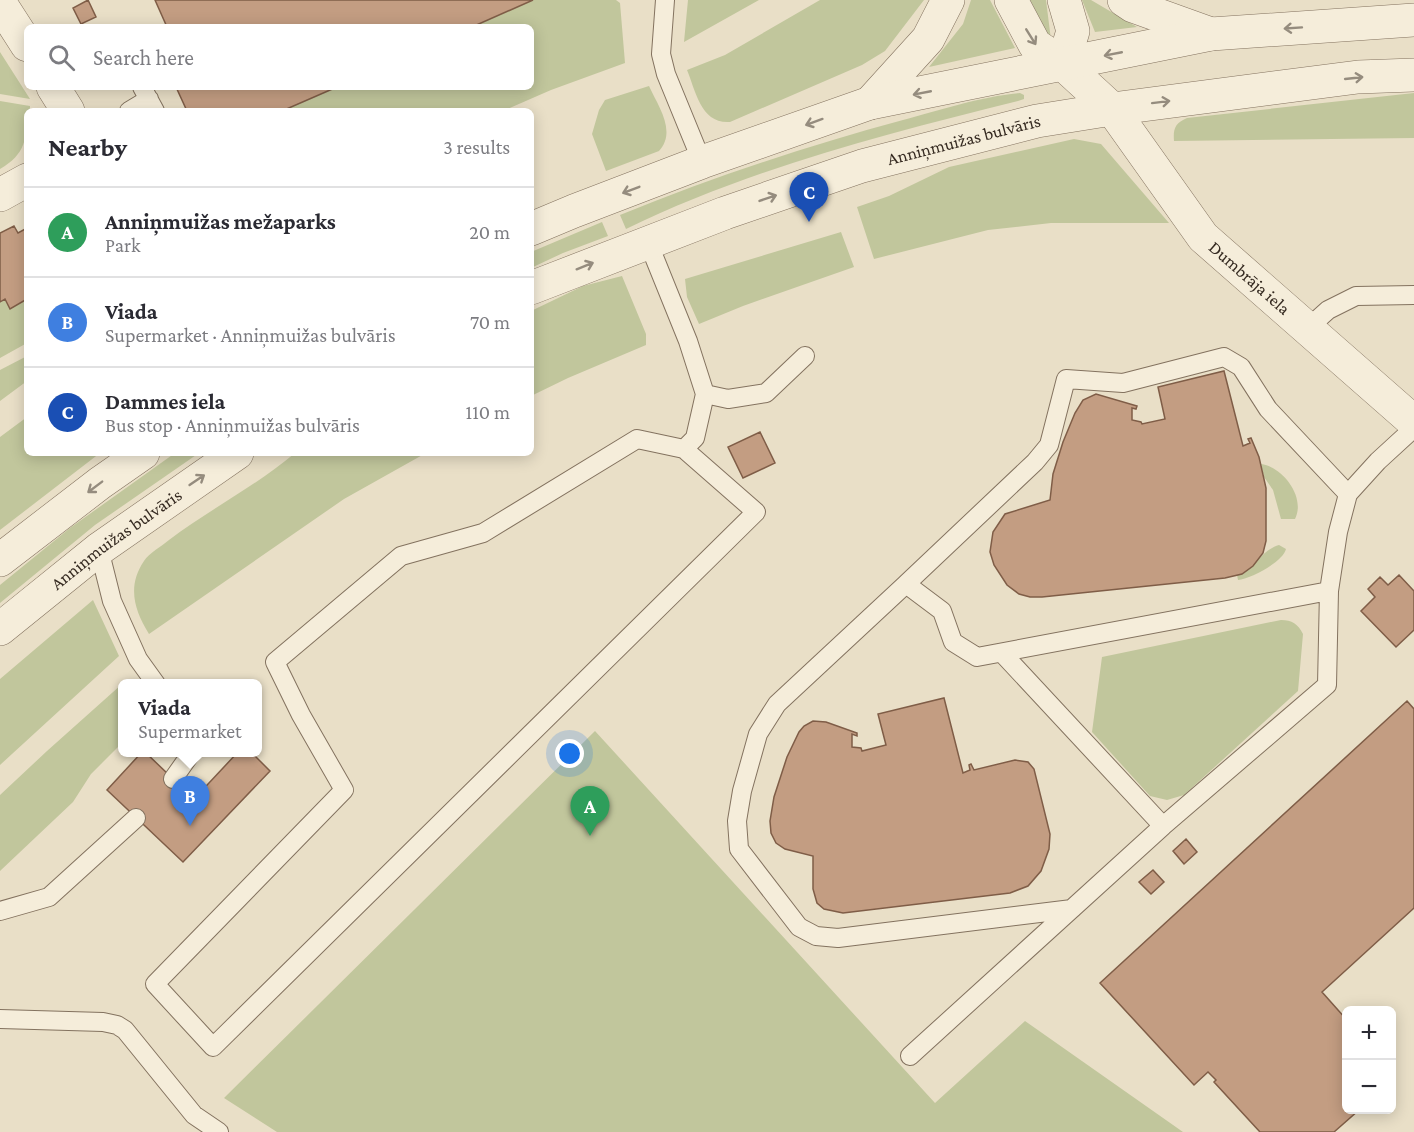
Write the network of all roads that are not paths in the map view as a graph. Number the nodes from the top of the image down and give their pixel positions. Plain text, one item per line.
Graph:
1 (665, 0) edge
2 (948, 0) edge
3 (1011, 0) edge
4 (1064, 0) edge
5 (1124, 0) edge
6 (0, 3) edge
7 (1414, 20) edge
8 (1211, 34) junction
9 (24, 40) edge
10 (1063, 64) junction
11 (1414, 75) edge
12 (55, 90) edge
13 (149, 99) edge
14 (870, 103) junction
15 (66, 108) edge
16 (134, 108) edge
17 (1112, 109) junction
18 (702, 162) junction
19 (24, 182) edge
20 (0, 195) edge
21 (534, 228) edge
22 (648, 242) junction
23 (534, 287) edge
24 (1414, 295) edge
25 (1308, 328) junction
26 (805, 356) dead end
27 (705, 394) junction
28 (1414, 422) edge
29 (1414, 428) edge
30 (684, 449) junction
31 (139, 456) edge
32 (233, 456) edge
33 (1348, 494) junction
34 (99, 549) junction
35 (0, 560) edge
36 (906, 584) junction
37 (1329, 591) junction
38 (0, 629) edge
39 (1002, 653) junction
40 (152, 679) edge
41 (189, 757) edge
42 (173, 779) dead end
43 (136, 818) dead end
44 (1163, 826) junction
45 (1072, 909) junction
46 (0, 912) edge
47 (0, 1019) edge
48 (910, 1056) dead end
49 (194, 1124) edge
50 (219, 1132) edge

1 - 18 lane
2 - 14 street
3 -> 10 street, Dumbrāja iela
4 - 10 street
5 - 8 street
6 - 9 street
7 -> 8 street
8 -> 10 street
10 -> 14 street
10 - 17 street, Dumbrāja iela
17 -> 11 street, Anniņmuižas bulvāris
12 - 15 street
13 - 16 lane
14 -> 18 street
22 -> 17 street, Anniņmuižas bulvāris
17 - 25 street, Dumbrāja iela
18 -> 21 street
19 - 20 street
23 -> 22 street, Anniņmuižas bulvāris
22 - 27 lane
24 - 25 lane
25 - 28 street, Dumbrāja iela
26 - 27 lane
27 - 30 lane
29 - 33 lane
30 - 30 lane
31 -> 35 street
34 -> 32 street, Anniņmuižas bulvāris
33 - 36 lane
33 - 37 lane
34 - 38 street, Anniņmuižas bulvāris
34 - 40 lane
36 - 39 lane
36 - 45 lane
37 - 39 lane
37 - 44 lane
39 - 44 lane
41 - 42 lane
43 - 46 lane
44 - 45 lane
45 - 48 lane
47 - 49 lane
49 - 50 lane

